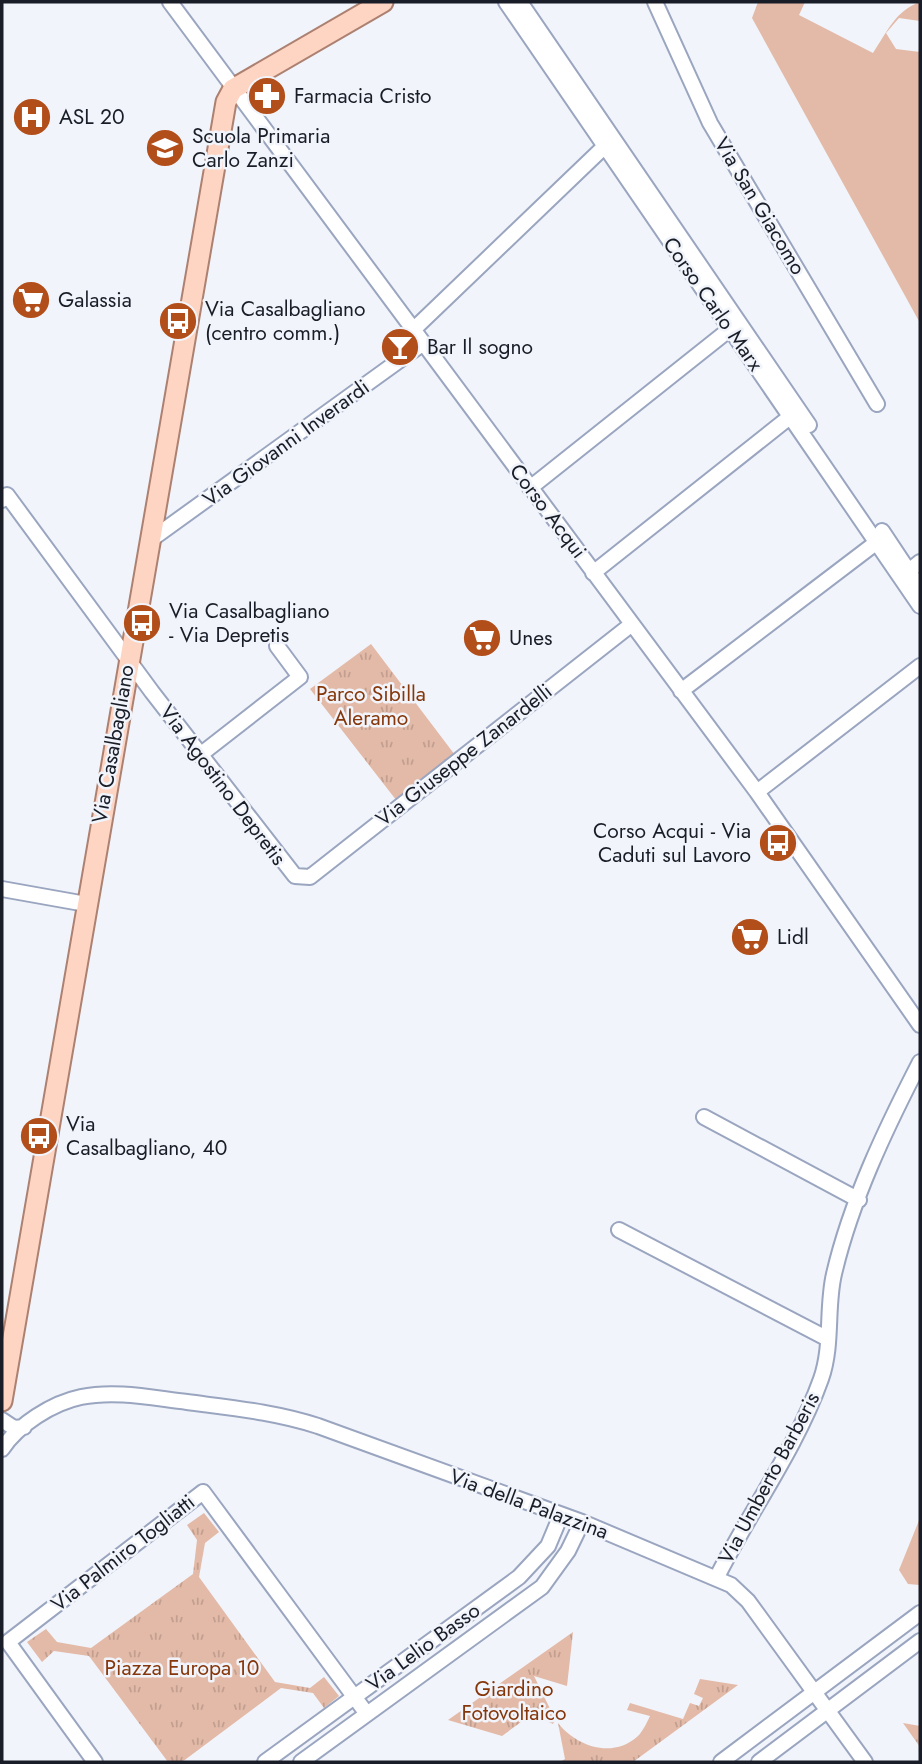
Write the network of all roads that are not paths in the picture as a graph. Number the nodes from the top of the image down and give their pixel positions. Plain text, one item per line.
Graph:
1 (170, 2) edge
2 (383, 2) edge
3 (506, 2) edge
4 (520, 2) edge
5 (655, 2) edge
6 (233, 89) junction
7 (605, 146) junction
8 (730, 328) junction
9 (412, 331) junction
10 (422, 344) junction
11 (877, 404) dead end
12 (791, 416) junction
13 (530, 488) junction
14 (2, 500) edge
15 (149, 541) junction
16 (877, 542) junction
17 (915, 567) edge
18 (593, 573) junction
19 (920, 588) edge
20 (920, 606) edge
21 (632, 624) junction
22 (277, 646) dead end
23 (128, 659) junction
24 (920, 666) edge
25 (681, 691) junction
26 (200, 755) junction
27 (757, 792) junction
28 (295, 876) joint
29 (2, 889) edge
30 (86, 904) junction
31 (920, 1024) edge
32 (920, 1062) edge
33 (704, 1117) dead end
34 (859, 1200) junction
35 (619, 1230) dead end
36 (828, 1339) junction
37 (3, 1390) edge
38 (2, 1420) edge
39 (24, 1427) junction
40 (2, 1449) edge
41 (561, 1515) junction
42 (582, 1522) junction
43 (717, 1577) junction
44 (920, 1613) edge
45 (920, 1641) edge
46 (815, 1693) junction
47 (354, 1696) junction
48 (828, 1712) junction
49 (367, 1714) junction
50 (95, 1762) edge
51 (265, 1762) edge
52 (302, 1762) edge
53 (722, 1762) edge
54 (758, 1762) edge
55 (865, 1762) edge

1 - 6 street, Corso Acqui
2 - 6 main road
3 - 7 street, Corso Carlo Marx
4 - 17 street, Corso Carlo Marx
5 - 11 street, Via San Giacomo
6 - 9 street, Corso Acqui
6 - 15 main road, Via Casalbagliano
7 - 8 street, Corso Carlo Marx
7 - 9 street
8 - 12 street, Corso Carlo Marx
8 - 13 street
9 - 10 street, Corso Acqui
10 - 13 street, Corso Acqui
10 - 15 street, Via Giovanni Inverardi
12 - 16 street, Corso Carlo Marx
12 - 18 street
13 - 18 street, Corso Acqui
14 - 23 street, Via Agostino Depretis
15 - 23 main road, Via Casalbagliano
16 - 20 street, Corso Carlo Marx
16 - 25 street
17 - 19 street, Corso Carlo Marx
18 - 21 street, Corso Acqui
21 - 25 street, Corso Acqui
21 - 28 street, Via Giuseppe Zanardelli
22 - 26 street
23 - 26 street, Via Agostino Depretis
23 - 30 main road, Via Casalbagliano
24 - 27 street
25 - 27 street, Corso Acqui
26 - 28 street, Via Agostino Depretis
27 - 31 street, Corso Acqui
29 - 30 street
30 - 37 main road, Via Casalbagliano
32 - 34 street, Via Umberto Barberis
33 - 34 street
34 - 36 street, Via Umberto Barberis
35 - 36 street
36 - 43 street, Via Umberto Barberis
38 - 39 street
39 - 40 street, Via della Palazzina
39 - 41 street, Via della Palazzina
41 - 42 street, Via della Palazzina
41 - 47 street, Via Lelio Basso
42 - 43 street, Via della Palazzina
42 - 49 street
43 - 46 street, Via della Palazzina
44 - 46 street
45 - 48 street
46 - 48 street, Via della Palazzina
46 - 53 street
47 - 49 street, Via Palmiro Togliatti
47 - 50 street, Via Palmiro Togliatti
47 - 51 street, Via Lelio Basso
48 - 54 street
48 - 55 street, Via della Palazzina
49 - 52 street

